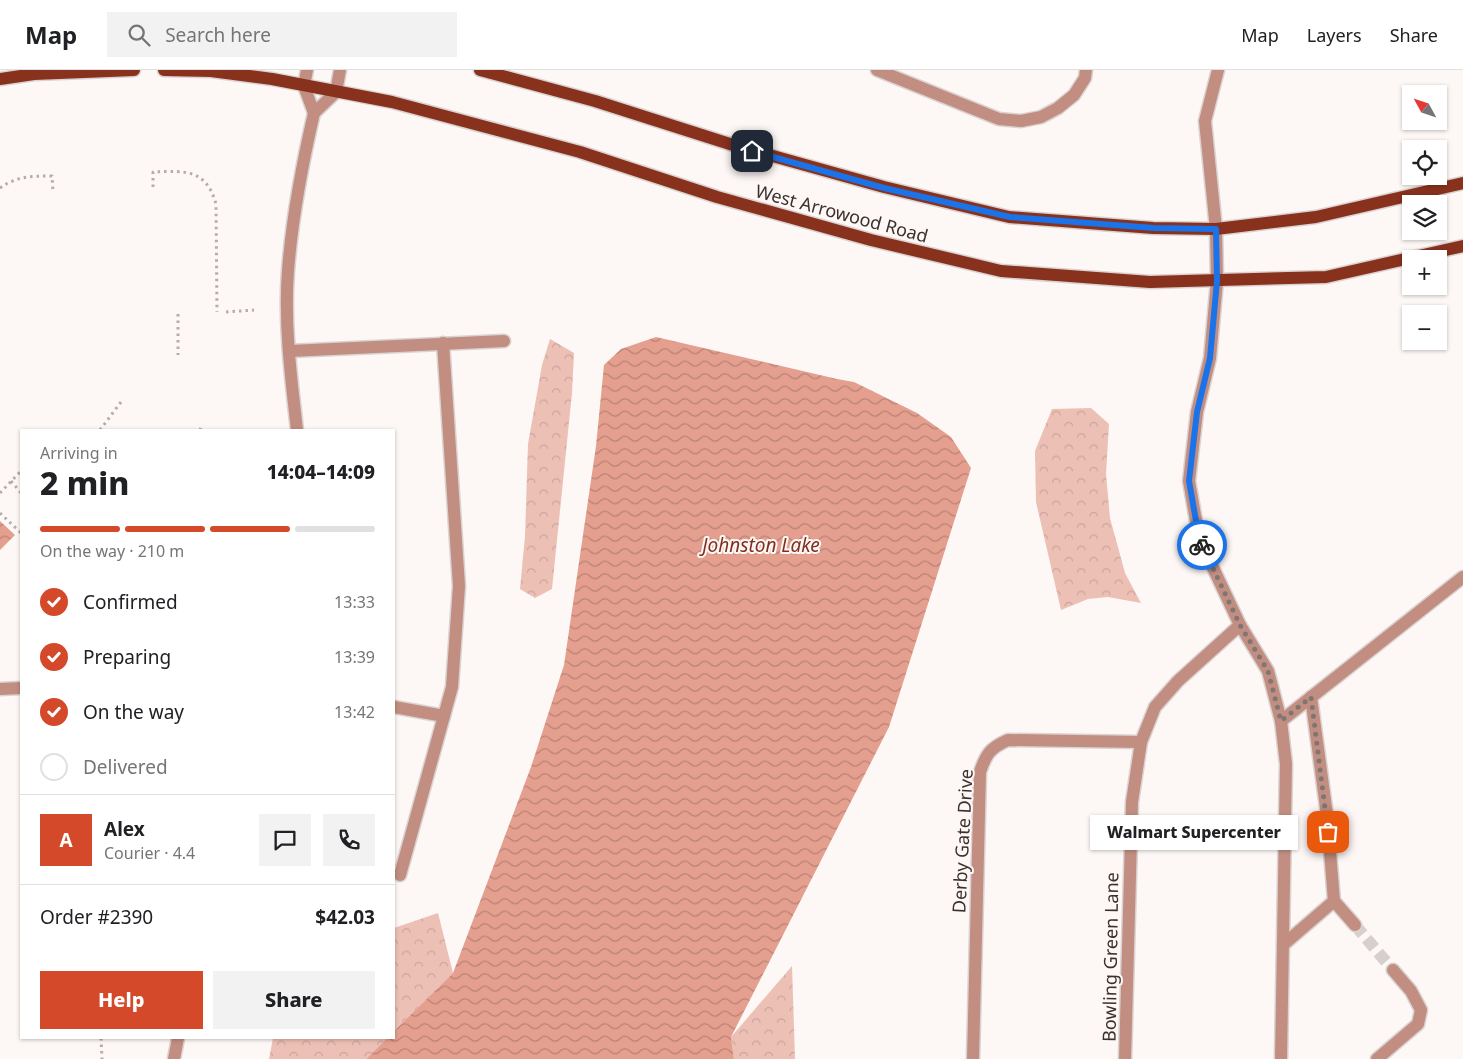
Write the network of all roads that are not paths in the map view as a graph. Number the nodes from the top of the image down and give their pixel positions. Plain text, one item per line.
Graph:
1 (134, 70) edge
2 (164, 70) edge
3 (307, 70) edge
4 (340, 70) edge
5 (480, 70) edge
6 (879, 70) edge
7 (1086, 70) edge
8 (1218, 70) edge
9 (0, 78) edge
10 (304, 86) junction
11 (336, 92) junction
12 (314, 113) junction
13 (1463, 183) edge
14 (1216, 229) junction
15 (1463, 246) edge
16 (1217, 281) junction
17 (504, 341) dead end
18 (443, 343) junction
19 (290, 350) junction
20 (297, 429) edge
21 (1463, 577) edge
22 (1240, 625) junction
23 (20, 688) edge
24 (0, 689) edge
25 (1311, 697) junction
26 (395, 707) edge
27 (444, 716) junction
28 (1281, 721) junction
29 (1141, 742) junction
30 (400, 875) dead end
31 (1334, 901) junction
32 (1355, 925) tunnel mouth
33 (1283, 945) junction
34 (1393, 970) tunnel mouth
35 (178, 1039) edge
36 (174, 1059) edge
37 (973, 1059) edge
38 (1125, 1059) edge
39 (1281, 1059) edge
40 (1377, 1059) edge

1 - 9 main road
2 - 10 main road, West Arrowood Road
3 - 10 street
4 - 11 street
5 - 14 main road, West Arrowood Road
6 - 7 street
8 - 14 street
10 - 11 main road, West Arrowood Road
10 - 12 street
11 - 12 street
11 - 16 main road, West Arrowood Road
12 - 19 street
13 - 14 main road, West Arrowood Road
14 - 16 street
15 - 16 main road, West Arrowood Road
16 - 22 street
17 - 18 street
18 - 19 street
18 - 27 street
19 - 20 street
21 - 25 street
22 - 28 street
22 - 29 street, Bowling Green Lane
23 - 24 street
25 - 28 street
25 - 31 street
26 - 27 street
27 - 30 street
28 - 33 street
29 - 37 street, Derby Gate Drive
29 - 38 street, Bowling Green Lane
31 - 32 street
31 - 33 street
33 - 39 street
34 - 40 street
35 - 36 street

